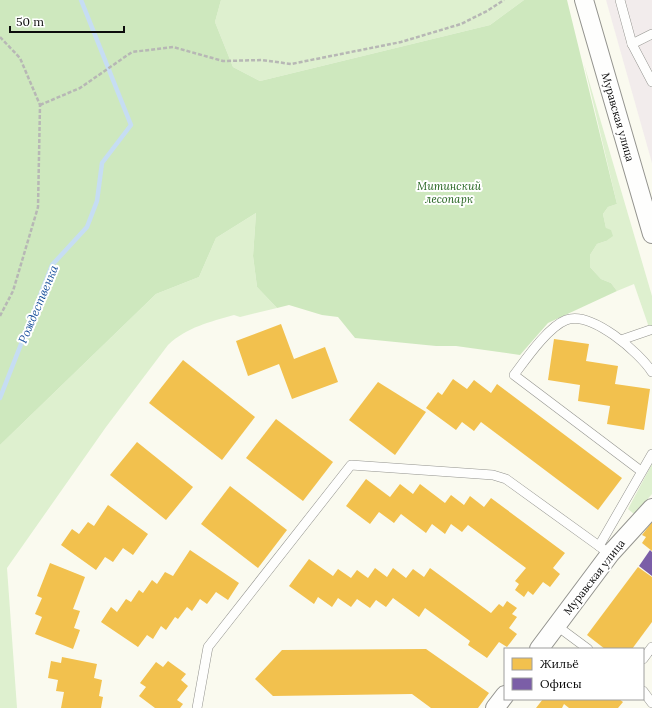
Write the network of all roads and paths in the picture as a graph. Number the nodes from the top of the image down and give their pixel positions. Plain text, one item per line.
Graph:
1 (504, 0) edge
2 (584, 0) edge
3 (620, 0) edge
4 (652, 34) edge
5 (0, 38) edge
6 (632, 44) junction
7 (652, 82) edge
8 (40, 105) junction
9 (652, 234) edge
10 (0, 316) edge
11 (650, 330) dead end
12 (621, 340) junction
13 (652, 372) edge
14 (652, 454) edge
15 (641, 471) junction
16 (652, 508) edge
17 (604, 550) junction
18 (557, 626) junction
19 (652, 647) edge
20 (540, 648) edge
21 (587, 648) edge
22 (644, 657) edge
23 (644, 692) edge
24 (504, 696) edge
25 (652, 703) edge
26 (197, 708) edge
27 (495, 708) edge

1 - 8 path
2 - 9 street, Муравская улица
3 - 6 lane
4 - 6 lane
5 - 8 path
6 - 7 lane
8 - 10 path
11 - 12 lane
12 - 13 lane
12 - 15 lane
14 - 15 lane
15 - 17 lane
16 - 17 street, Муравская улица
17 - 18 street, Муравская улица
17 - 26 lane
18 - 20 street, Муравская улица
18 - 21 lane
19 - 22 lane
23 - 25 lane
24 - 27 street

